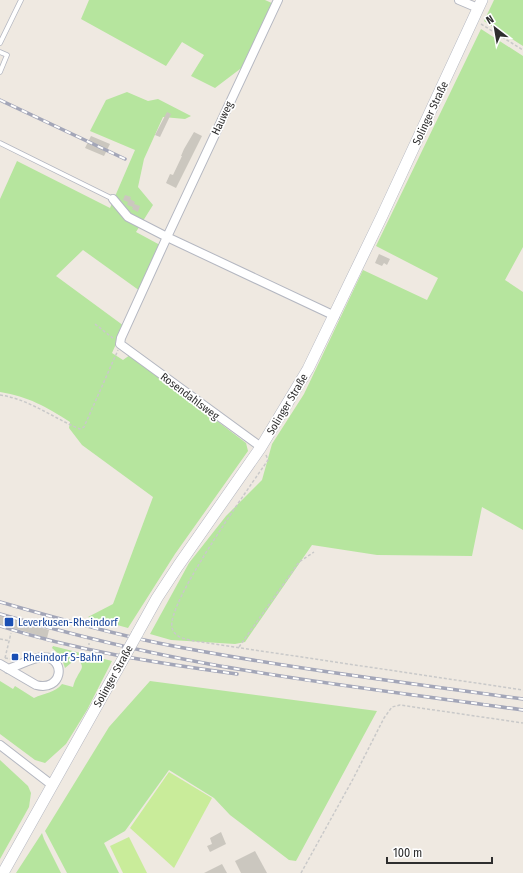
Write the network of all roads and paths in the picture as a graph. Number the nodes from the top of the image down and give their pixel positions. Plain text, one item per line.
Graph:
1 (21, 0) edge
2 (278, 0) edge
3 (459, 0) edge
4 (480, 4) edge
5 (472, 20) junction
6 (0, 43) edge
7 (523, 50) edge
8 (0, 52) edge
9 (0, 72) edge
10 (0, 143) edge
11 (114, 199) joint
12 (167, 237) junction
13 (335, 316) junction
14 (95, 324) dead end
15 (120, 344) junction
16 (0, 396) edge
17 (261, 447) junction
18 (314, 552) dead end
19 (24, 627) dead end
20 (30, 629) dead end
21 (12, 633) dead end
22 (0, 639) edge
23 (10, 640) junction
24 (240, 647) junction
25 (6, 652) dead end
26 (15, 657) dead end
27 (2, 661) edge
28 (8, 669) junction
29 (523, 690) edge
30 (523, 723) edge
31 (0, 745) edge
32 (52, 784) junction
33 (3, 873) edge
34 (301, 873) edge

1 - 6 lane
2 - 12 street, Hauweg
3 - 4 street
4 - 5 main road, Solinger Straße
5 - 7 path
5 - 13 main road, Solinger Straße
8 - 9 lane
10 - 11 lane
11 - 12 street
12 - 13 street
12 - 15 street, Hauweg
13 - 17 main road, Solinger Straße
14 - 15 path
15 - 16 path
15 - 17 street, Rosendahlsweg
17 - 24 path
17 - 32 main road, Solinger Straße, bridge
18 - 24 path
19 - 20 path
21 - 23 path
22 - 23 path
23 - 25 path
24 - 29 path
26 - 27 path
27 - 28 street
28 - 28 street
30 - 34 path
31 - 32 street
32 - 33 main road, Solinger Straße

